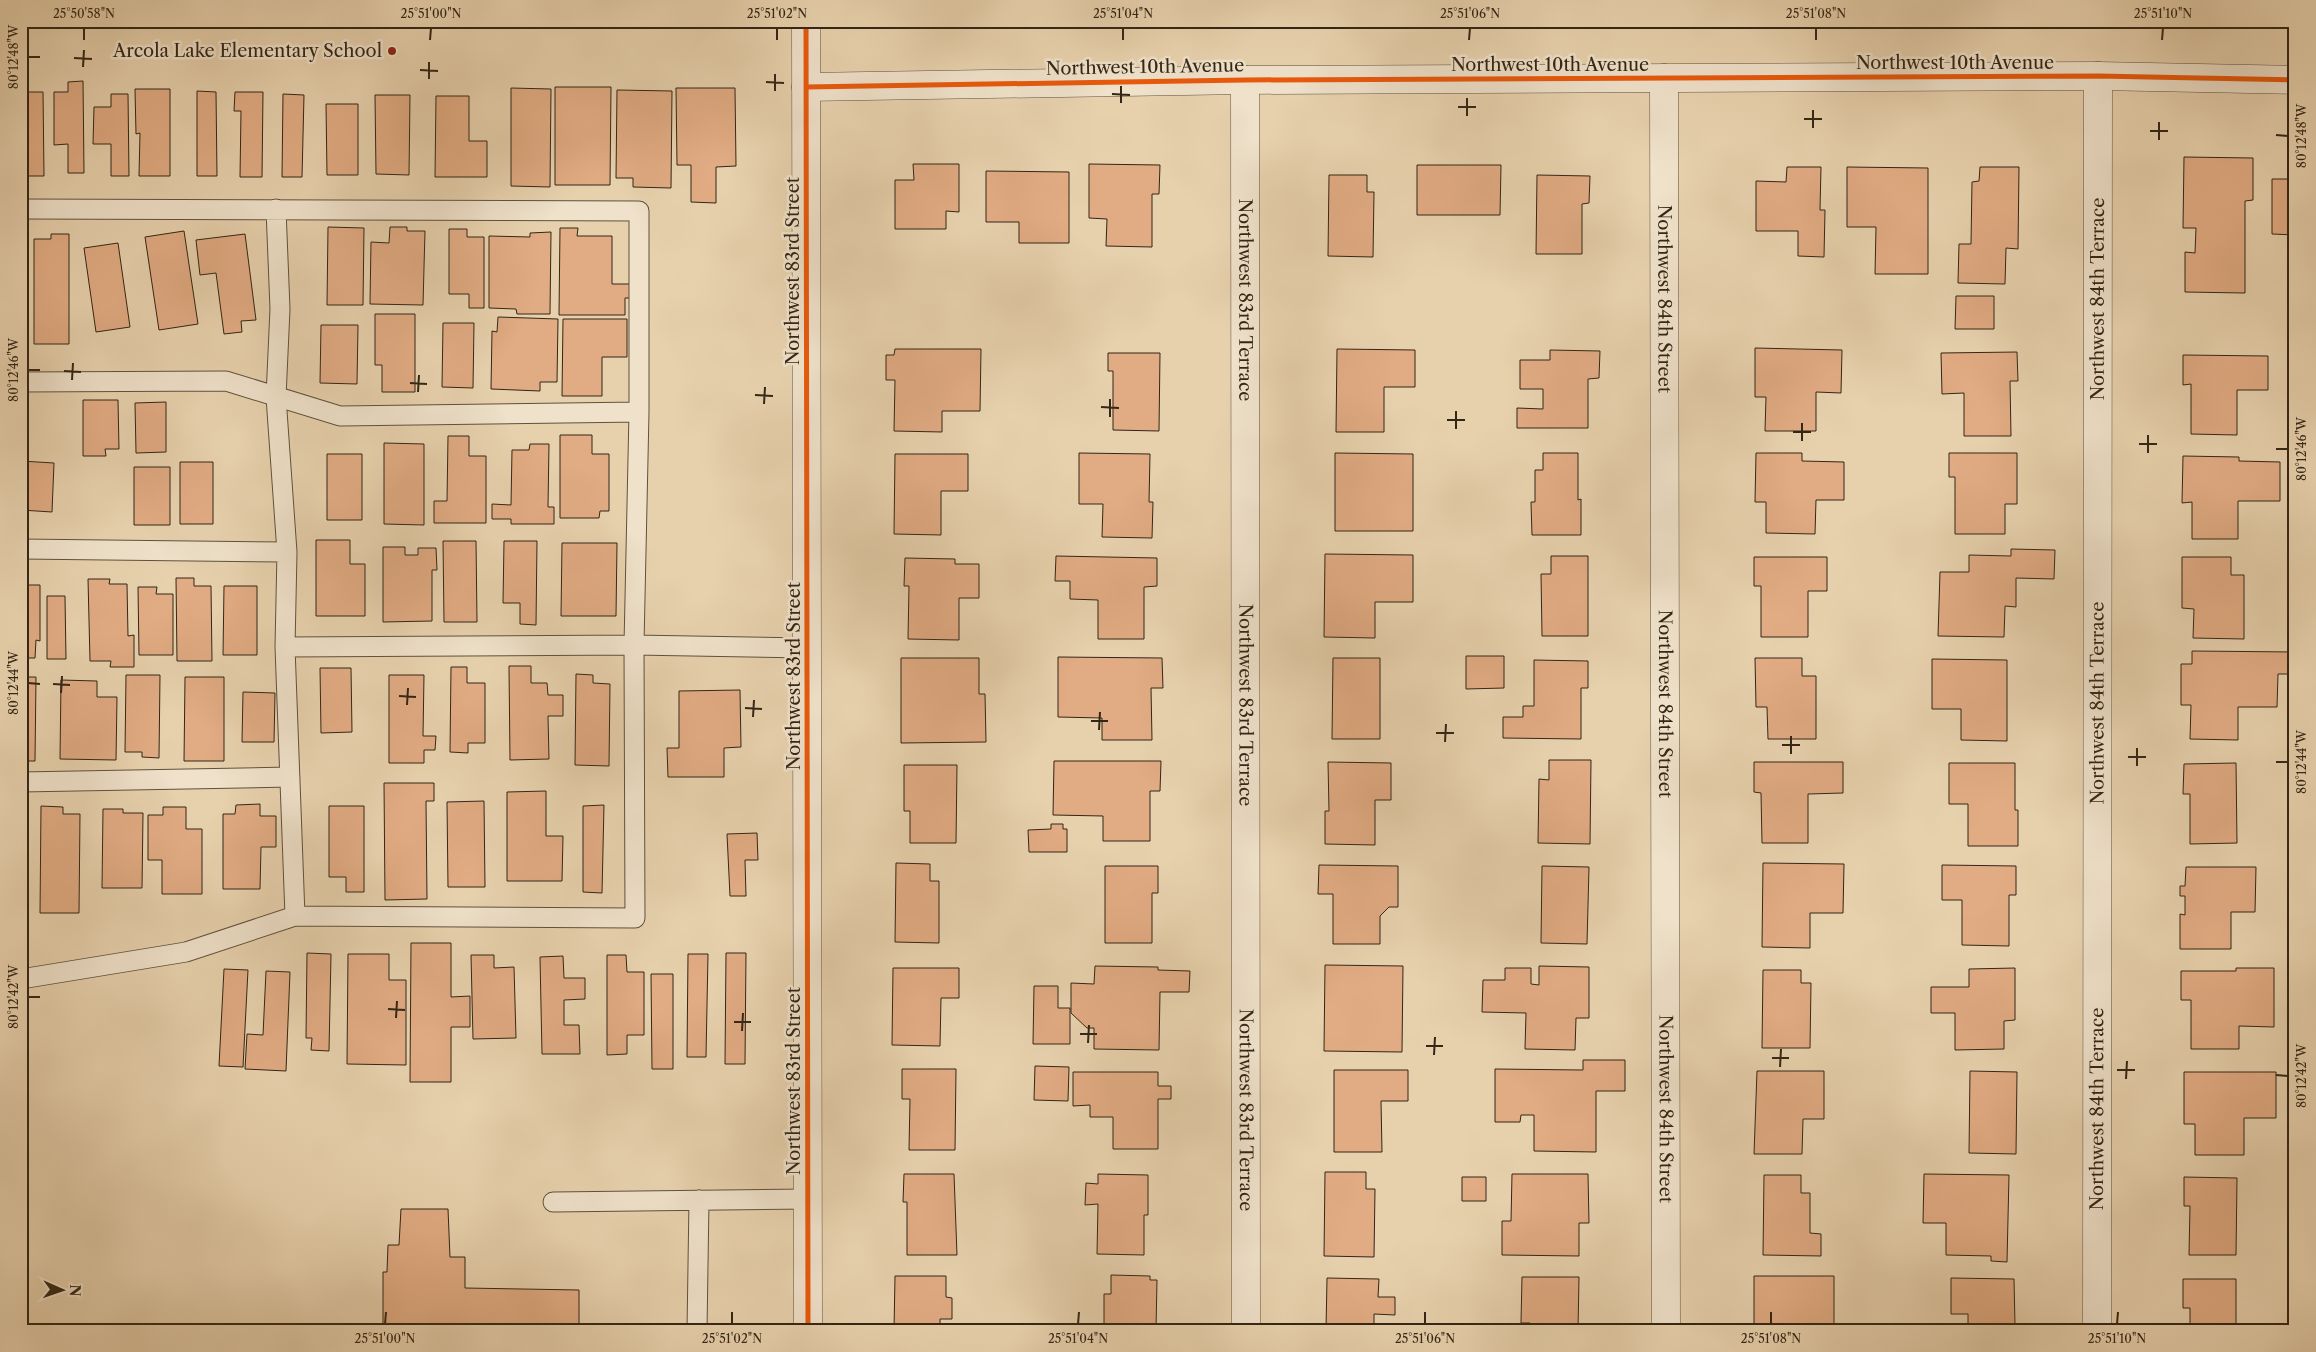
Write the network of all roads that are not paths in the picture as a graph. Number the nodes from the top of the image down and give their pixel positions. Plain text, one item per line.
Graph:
1 (806, 21) edge
2 (2098, 76) junction
3 (1664, 78) junction
4 (1245, 80) junction
5 (2295, 80) edge
6 (806, 87) junction
7 (21, 209) edge
8 (276, 209) junction
9 (21, 382) edge
10 (276, 397) junction
11 (639, 412) junction
12 (21, 549) edge
13 (287, 552) junction
14 (634, 645) junction
15 (285, 647) junction
16 (808, 648) junction
17 (290, 777) junction
18 (21, 782) edge
19 (295, 916) junction
20 (21, 979) edge
21 (808, 1199) junction
22 (699, 1200) junction
23 (553, 1202) dead end
24 (697, 1331) edge
25 (808, 1331) edge
26 (1246, 1331) edge
27 (1666, 1331) edge
28 (2098, 1331) edge

1 - 6 street, Northwest 83rd Street
2 - 3 street, Northwest 10th Avenue
2 - 5 street, Northwest 10th Avenue
2 - 28 street, Northwest 84th Terrace
3 - 4 street, Northwest 10th Avenue
3 - 27 street, Northwest 84th Street
4 - 6 street, Northwest 10th Avenue
4 - 26 street, Northwest 83rd Terrace
6 - 16 street, Northwest 83rd Street
7 - 8 lane
8 - 10 lane
8 - 11 lane
9 - 10 lane
10 - 11 lane
10 - 13 lane
11 - 14 lane
12 - 13 lane
13 - 15 lane
14 - 15 lane
14 - 16 lane
14 - 19 lane
15 - 17 lane
16 - 21 street, Northwest 83rd Street
17 - 18 lane
17 - 19 lane
19 - 20 lane
21 - 22 lane
21 - 25 street, Northwest 83rd Street
22 - 23 lane
22 - 24 lane

